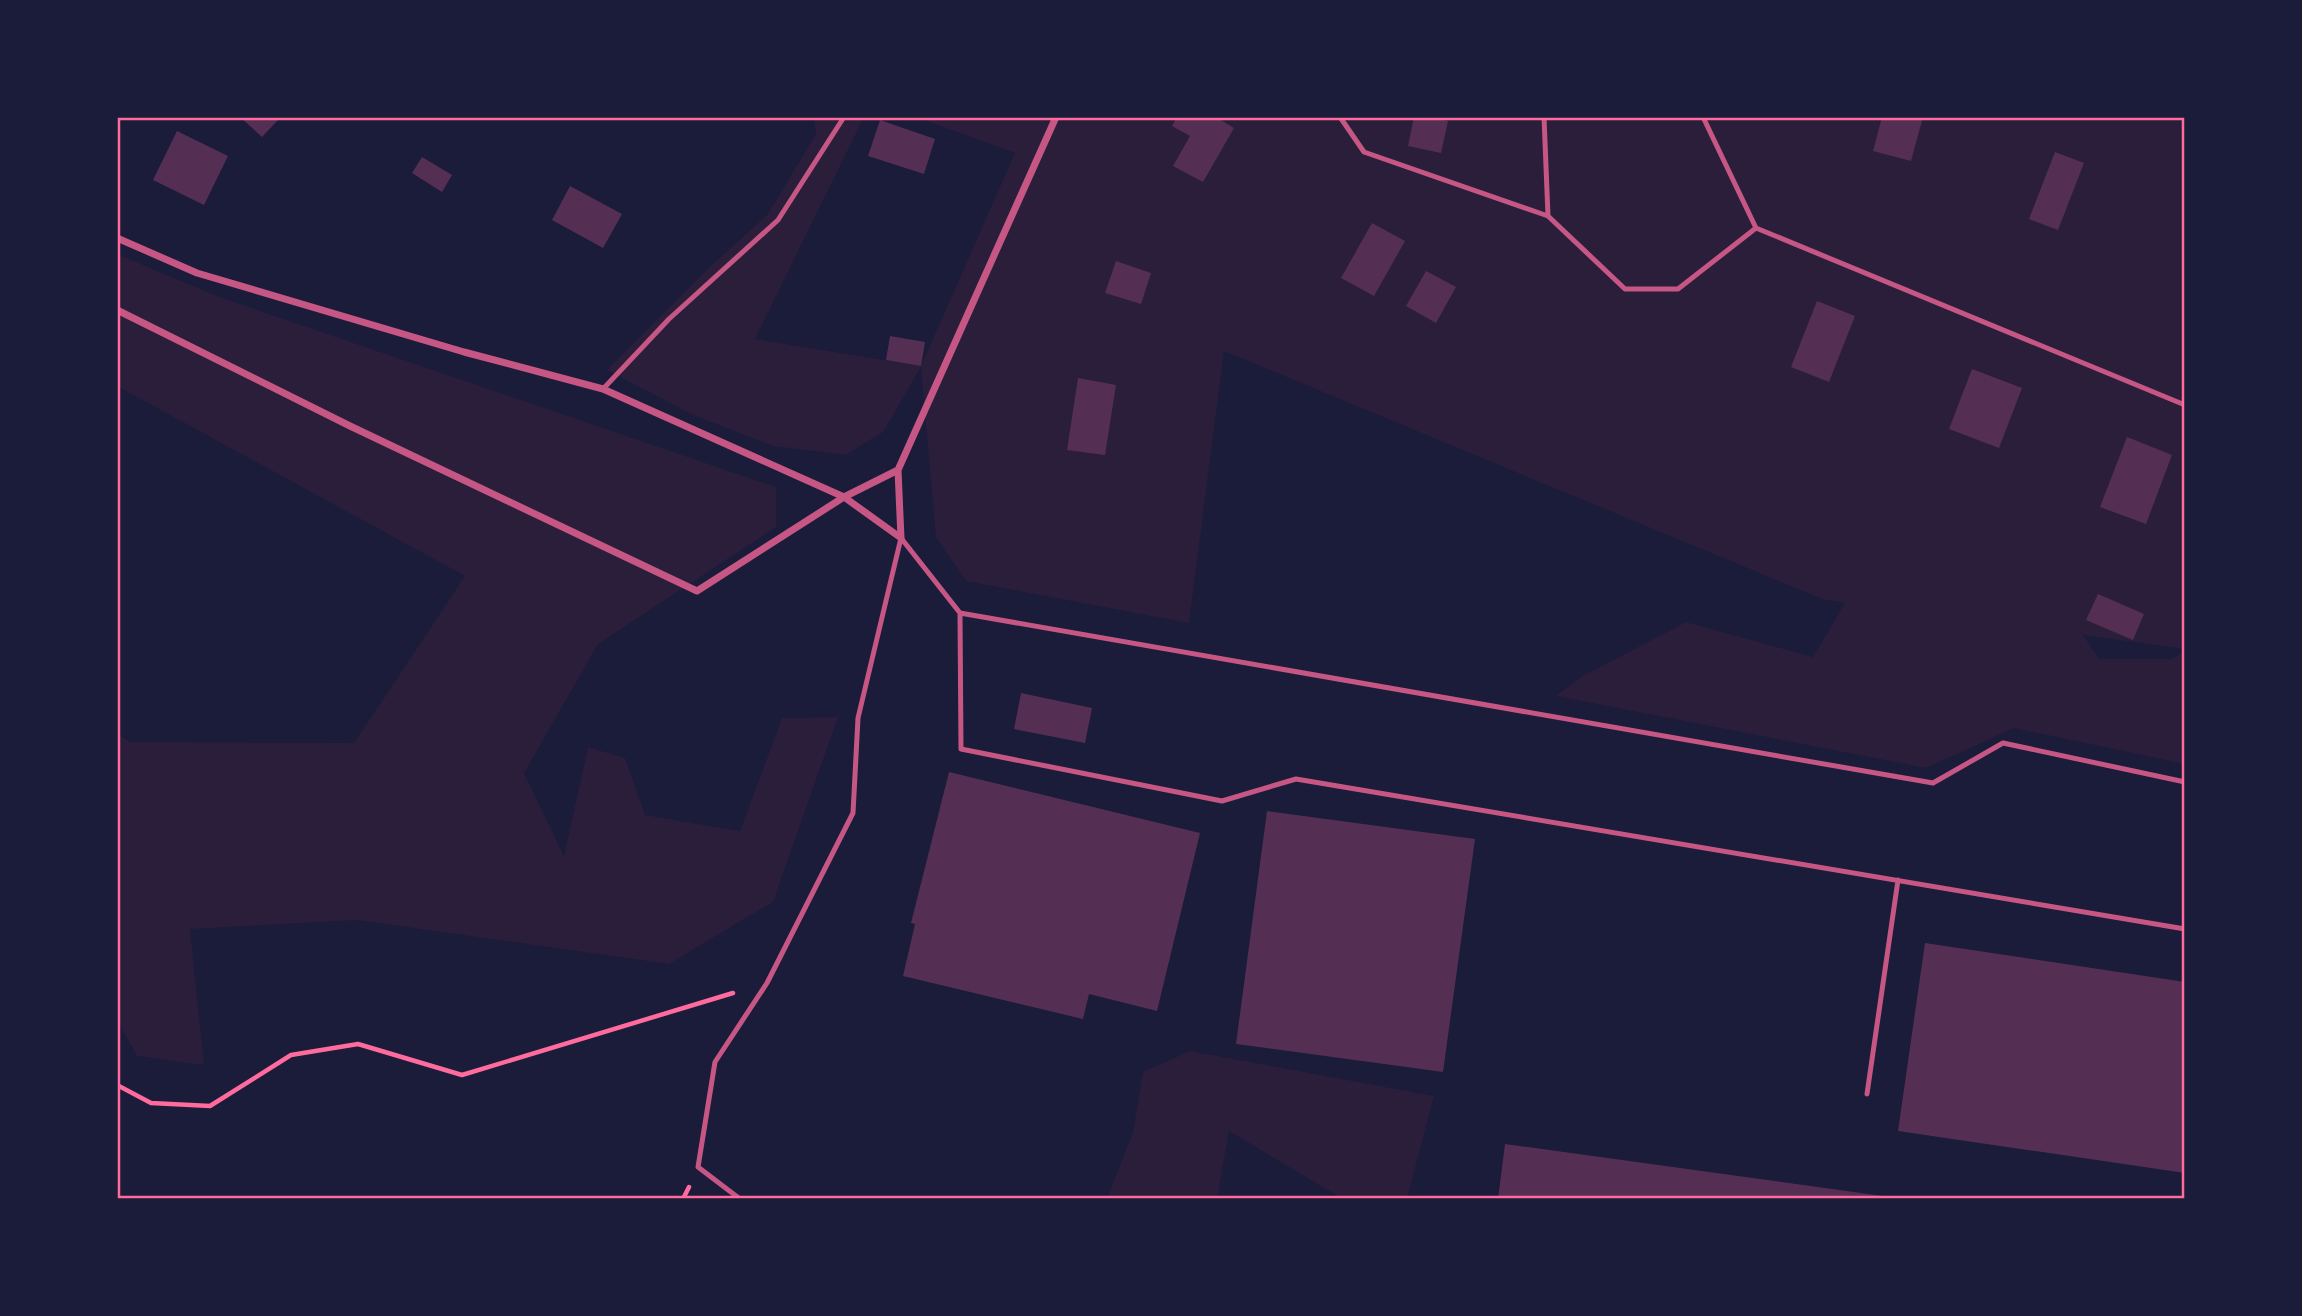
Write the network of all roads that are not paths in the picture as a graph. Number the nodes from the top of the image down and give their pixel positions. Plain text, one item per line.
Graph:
1 (844, 117) edge
2 (1056, 117) edge
3 (1340, 117) edge
4 (1544, 117) edge
5 (1703, 117) edge
6 (1548, 216) junction
7 (1756, 228) junction
8 (117, 238) edge
9 (117, 310) edge
10 (603, 389) junction
11 (2185, 405) edge
12 (898, 470) junction
13 (844, 497) junction
14 (901, 538) junction
15 (960, 613) junction
16 (2185, 782) edge
17 (1898, 880) junction
18 (2185, 929) edge
19 (1867, 1094) dead end
20 (740, 1199) edge

1 - 10 lane
2 - 12 street
3 - 6 lane
4 - 6 lane
5 - 7 lane
6 - 7 lane
7 - 11 lane
8 - 10 street
9 - 13 street
10 - 13 street
12 - 13 street
12 - 14 street
13 - 14 street
14 - 15 lane
14 - 20 lane
15 - 16 lane
15 - 17 lane
17 - 18 lane
17 - 19 lane

